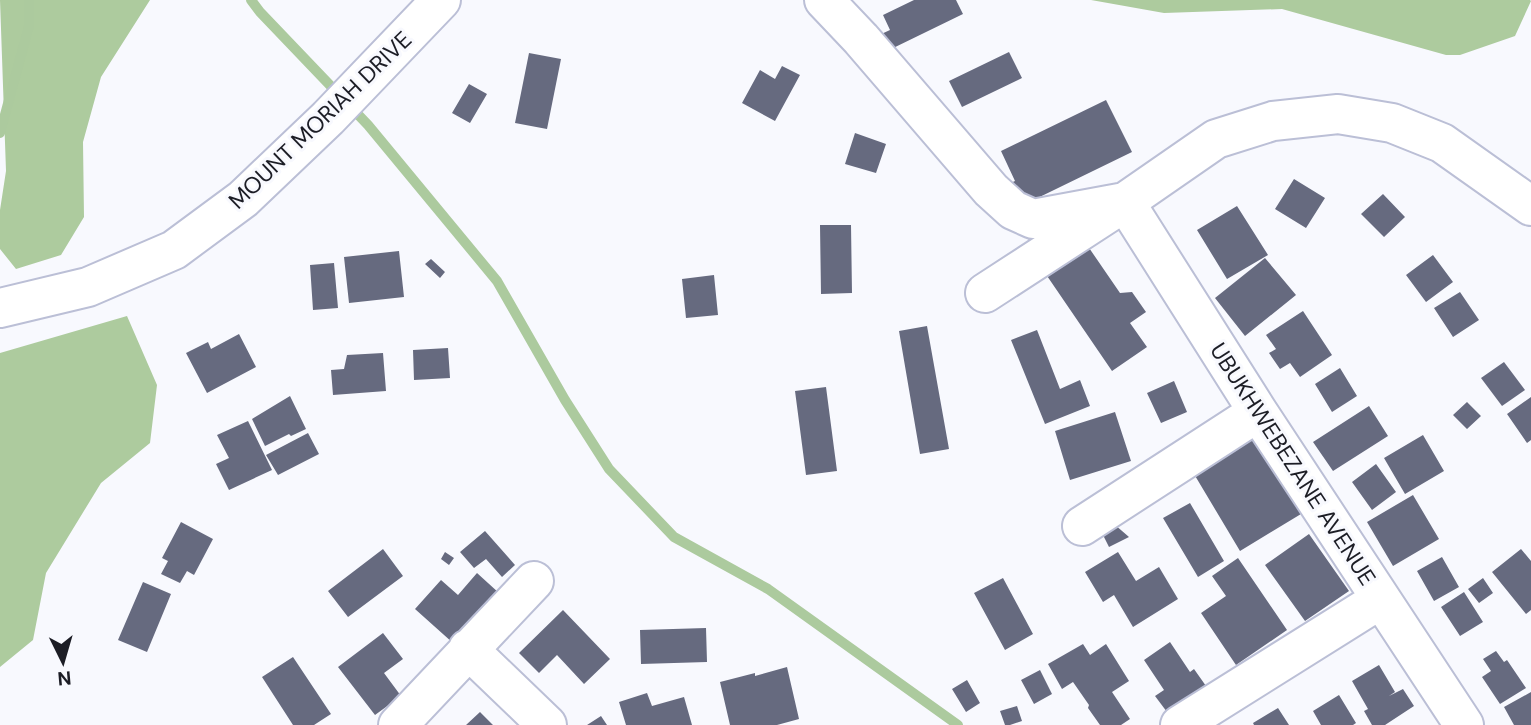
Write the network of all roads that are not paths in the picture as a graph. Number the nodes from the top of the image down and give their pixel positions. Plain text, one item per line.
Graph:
1 (441, 0) edge
2 (824, 0) edge
3 (1125, 202) junction
4 (1531, 206) edge
5 (985, 293) dead end
6 (0, 307) edge
7 (1258, 412) junction
8 (1082, 526) dead end
9 (534, 581) dead end
10 (1381, 598) junction
11 (468, 649) junction
12 (398, 725) edge
13 (547, 725) edge
14 (1180, 725) edge
15 (1464, 725) edge

1 - 6 street, MOUNT MORIAH DRIVE
2 - 3 street
3 - 4 street
3 - 5 street
3 - 7 street, UBUKHWEBEZANE AVENUE
7 - 8 street
7 - 10 street, UBUKHWEBEZANE AVENUE
9 - 11 street
10 - 14 street
10 - 15 street, UBUKHWEBEZANE AVENUE
11 - 12 street
11 - 13 street

